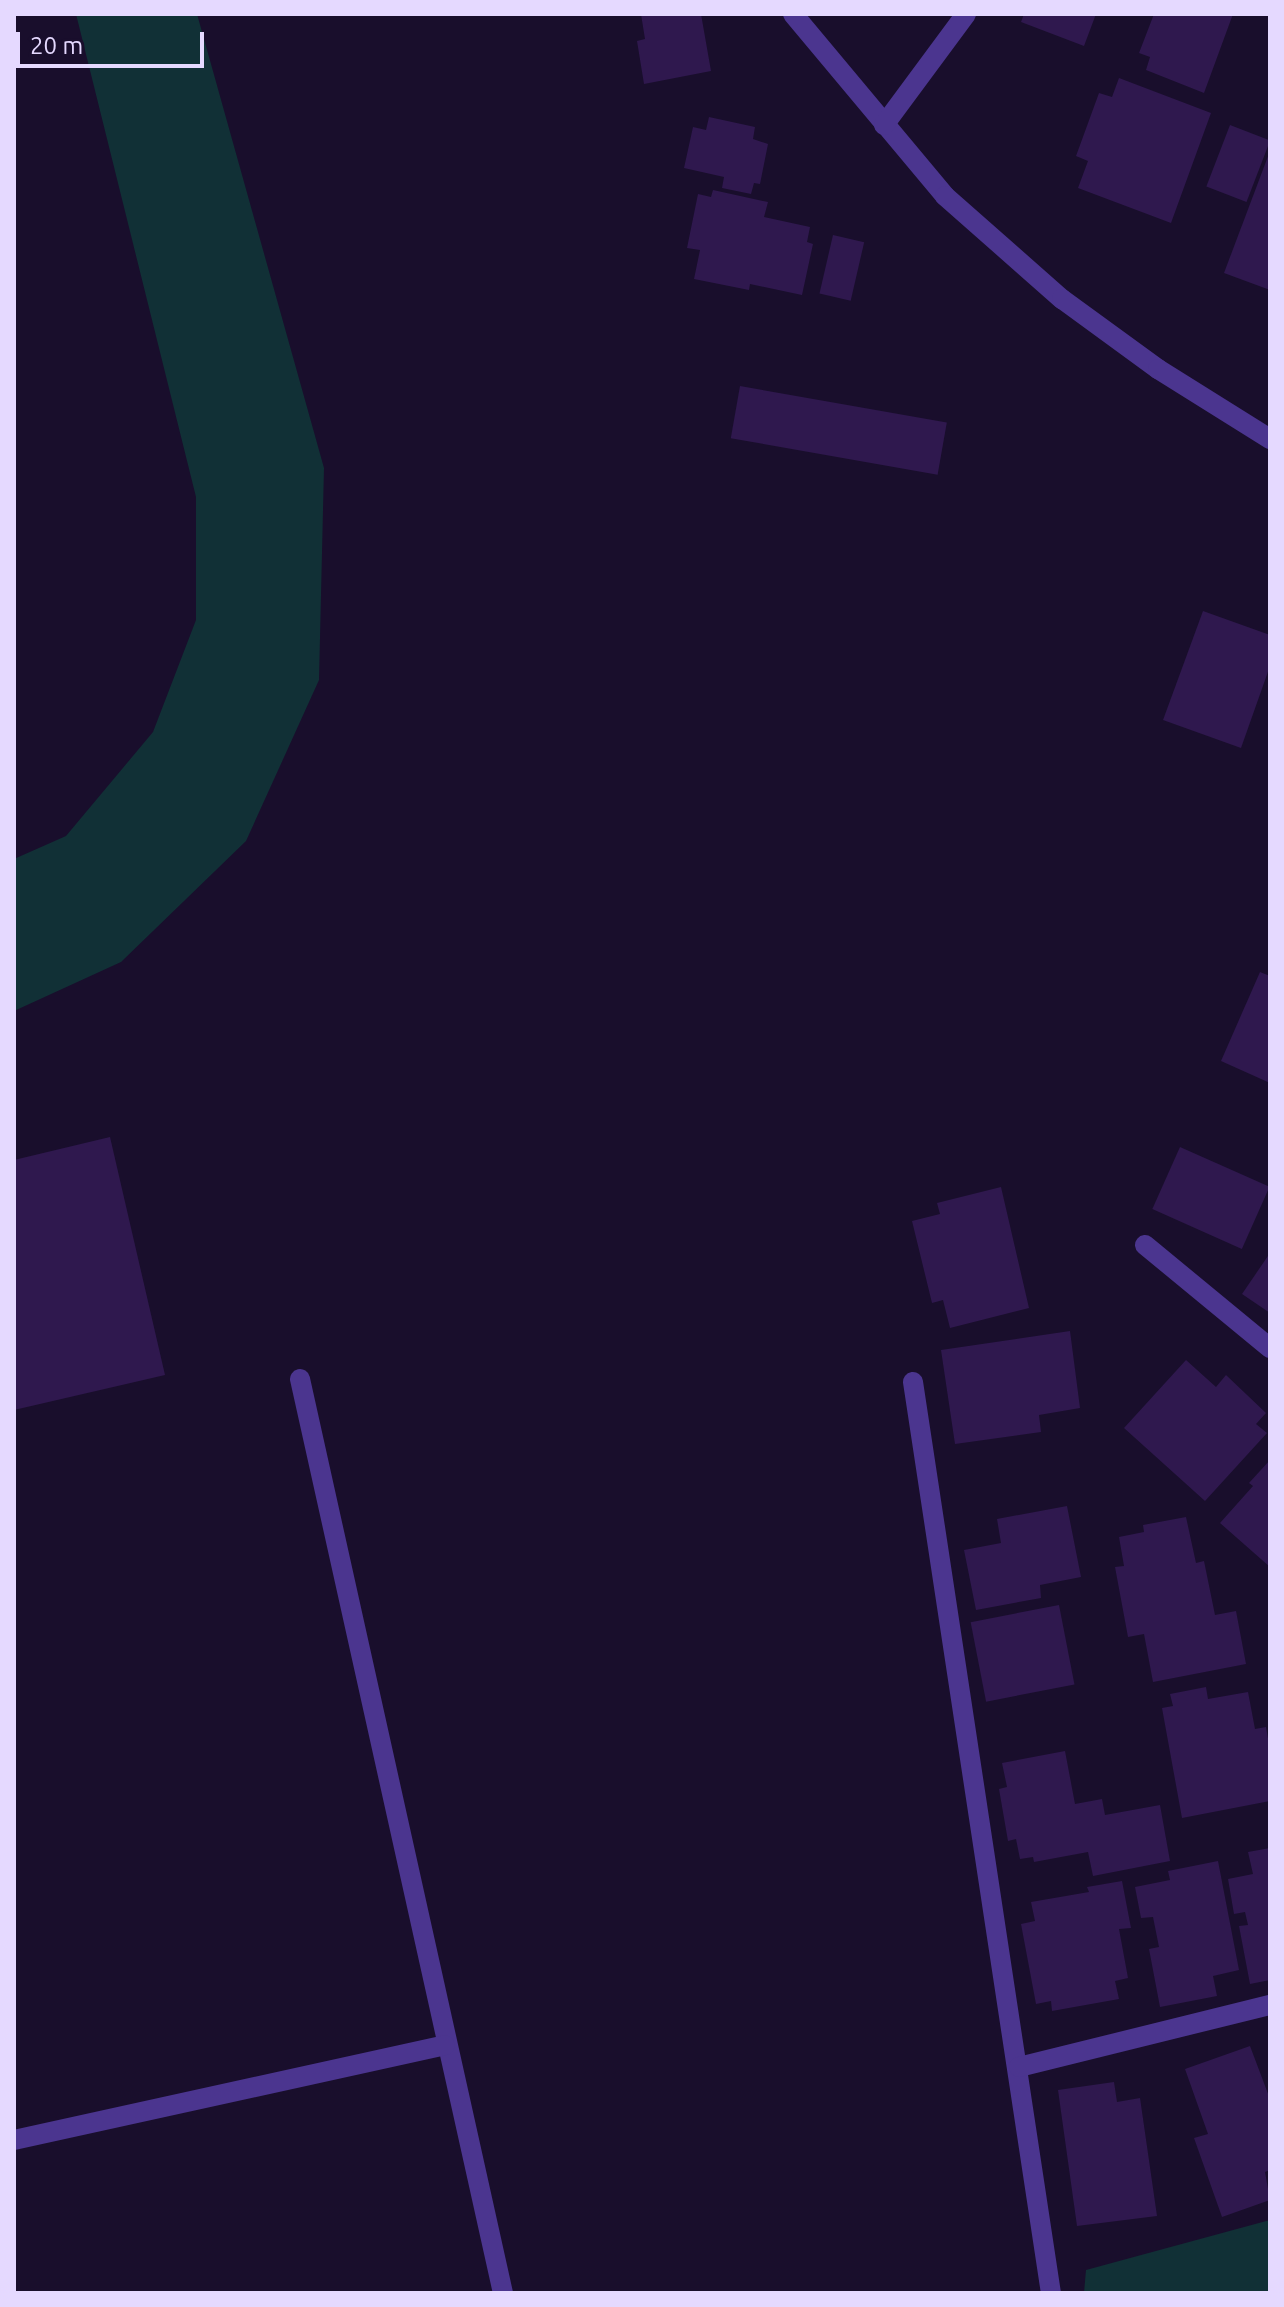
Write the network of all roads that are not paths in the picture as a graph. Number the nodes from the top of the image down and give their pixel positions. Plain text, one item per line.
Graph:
1 (793, 14) edge
2 (966, 14) edge
3 (884, 125) junction
4 (1270, 439) edge
5 (1145, 1245) dead end
6 (1270, 1348) edge
7 (300, 1379) dead end
8 (913, 1382) dead end
9 (1270, 2005) edge
10 (445, 2045) junction
11 (1019, 2067) junction
12 (14, 2140) edge
13 (503, 2293) edge
14 (1051, 2293) edge

1 - 3 street
2 - 3 street
3 - 4 street
5 - 6 street
7 - 10 street
8 - 11 street
9 - 11 street
10 - 12 street
10 - 13 street
11 - 14 street

